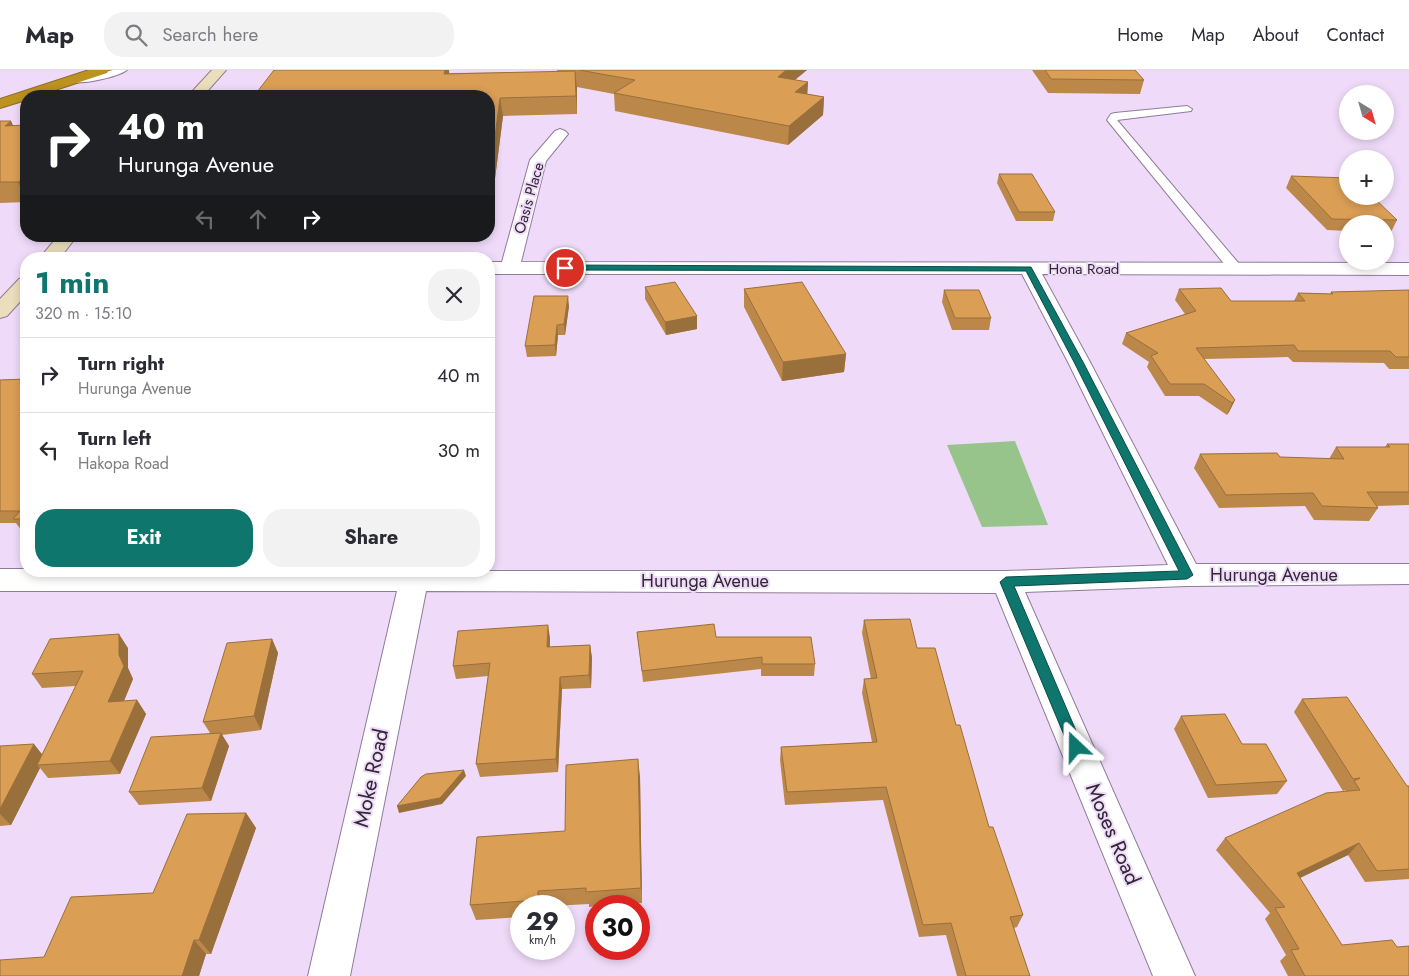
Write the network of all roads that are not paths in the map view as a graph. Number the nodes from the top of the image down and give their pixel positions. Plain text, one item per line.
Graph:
1 (102, 70) edge
2 (122, 70) edge
3 (219, 70) edge
4 (69, 75) edge
5 (33, 90) edge
6 (201, 90) edge
7 (0, 91) edge
8 (20, 96) edge
9 (0, 104) edge
10 (1187, 109) dead end
11 (560, 134) dead end
12 (63, 242) edge
13 (54, 252) edge
14 (495, 268) edge
15 (510, 268) junction
16 (1236, 268) junction
17 (1029, 269) junction
18 (1409, 269) edge
19 (20, 290) edge
20 (0, 312) edge
21 (1409, 574) edge
22 (1187, 575) junction
23 (0, 580) edge
24 (414, 580) junction
25 (1006, 582) junction
26 (329, 976) edge
27 (1174, 976) edge

1 - 4 highway
2 - 4 lane
3 - 6 street
4 - 5 highway
4 - 7 highway
8 - 9 highway
10 - 16 lane
11 - 15 street, Oasis Place
12 - 13 street
14 - 15 street, Hona Road
15 - 17 street, Hona Road
16 - 17 street, Hona Road
16 - 18 street, Hona Road
17 - 22 street
19 - 20 street
21 - 22 street, Hurunga Avenue
22 - 25 street, Hurunga Avenue
23 - 24 street, Hurunga Avenue
24 - 25 street, Hurunga Avenue
24 - 26 street, Moke Road
25 - 27 street, Moses Road

